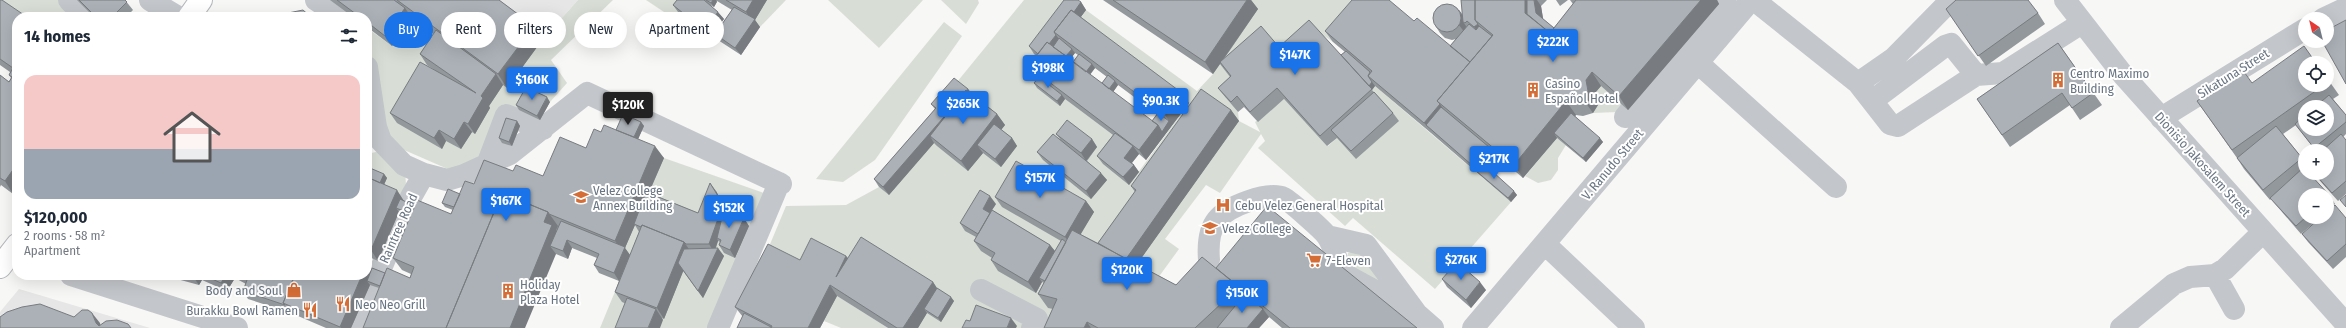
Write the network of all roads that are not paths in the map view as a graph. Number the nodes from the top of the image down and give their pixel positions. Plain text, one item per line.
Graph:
1 (69, 0) edge
2 (150, 0) edge
3 (201, 0) edge
4 (1753, 0) edge
5 (1951, 0) edge
6 (2065, 0) edge
7 (1726, 8) edge
8 (2346, 8) edge
9 (80, 12) edge
10 (170, 12) edge
11 (192, 12) edge
12 (2334, 14) edge
13 (2082, 23) junction
14 (2298, 33) edge
15 (1698, 63) junction
16 (1976, 75) junction
17 (1858, 83) junction
18 (372, 101) edge
19 (1872, 101) junction
20 (1625, 117) dead end
21 (2161, 118) junction
22 (543, 129) junction
23 (374, 144) edge
24 (487, 166) junction
25 (424, 174) junction
26 (1836, 187) dead end
27 (2263, 232) junction
28 (1327, 236) junction
29 (1545, 244) junction
30 (12, 251) edge
31 (765, 256) edge
32 (1209, 260) dead end
33 (0, 267) edge
34 (2216, 274) junction
35 (86, 280) edge
36 (981, 290) dead end
37 (2234, 310) dead end
38 (1425, 321) edge
39 (2346, 324) edge
40 (237, 328) edge
41 (356, 328) edge
42 (372, 328) edge
43 (718, 328) edge
44 (733, 328) edge
45 (1032, 328) edge
46 (1473, 328) edge
47 (1634, 328) edge
48 (2121, 328) edge

1 - 9 street
2 - 10 street
3 - 11 main road
4 - 7 street, V. Ranudo Street
4 - 17 street, V. Ranudo Street
5 - 17 street
6 - 13 street, Dionisio Jakosalem Street
7 - 15 street, V. Ranudo Street
7 - 20 street
8 - 12 street
13 - 16 street
13 - 21 street, Dionisio Jakosalem Street
14 - 21 street, Sikatuna Street
15 - 26 street
15 - 29 street, V. Ranudo Street
16 - 19 street, V. Ranudo Street
16 - 19 street
17 - 19 street, V. Ranudo Street
18 - 23 street
21 - 27 street, Dionisio Jakosalem Street
22 - 24 street
22 - 24 street
22 - 43 street
23 - 25 street
24 - 25 street
25 - 41 street, Raintree Road
25 - 42 street, Raintree Road
27 - 34 street
27 - 39 street, Dionisio Jakosalem Street
28 - 32 street
28 - 38 street
28 - 38 street
29 - 46 street, V. Ranudo Street
29 - 47 street
30 - 33 main road
31 - 44 street
34 - 37 street
34 - 48 street
35 - 40 street
36 - 45 street

